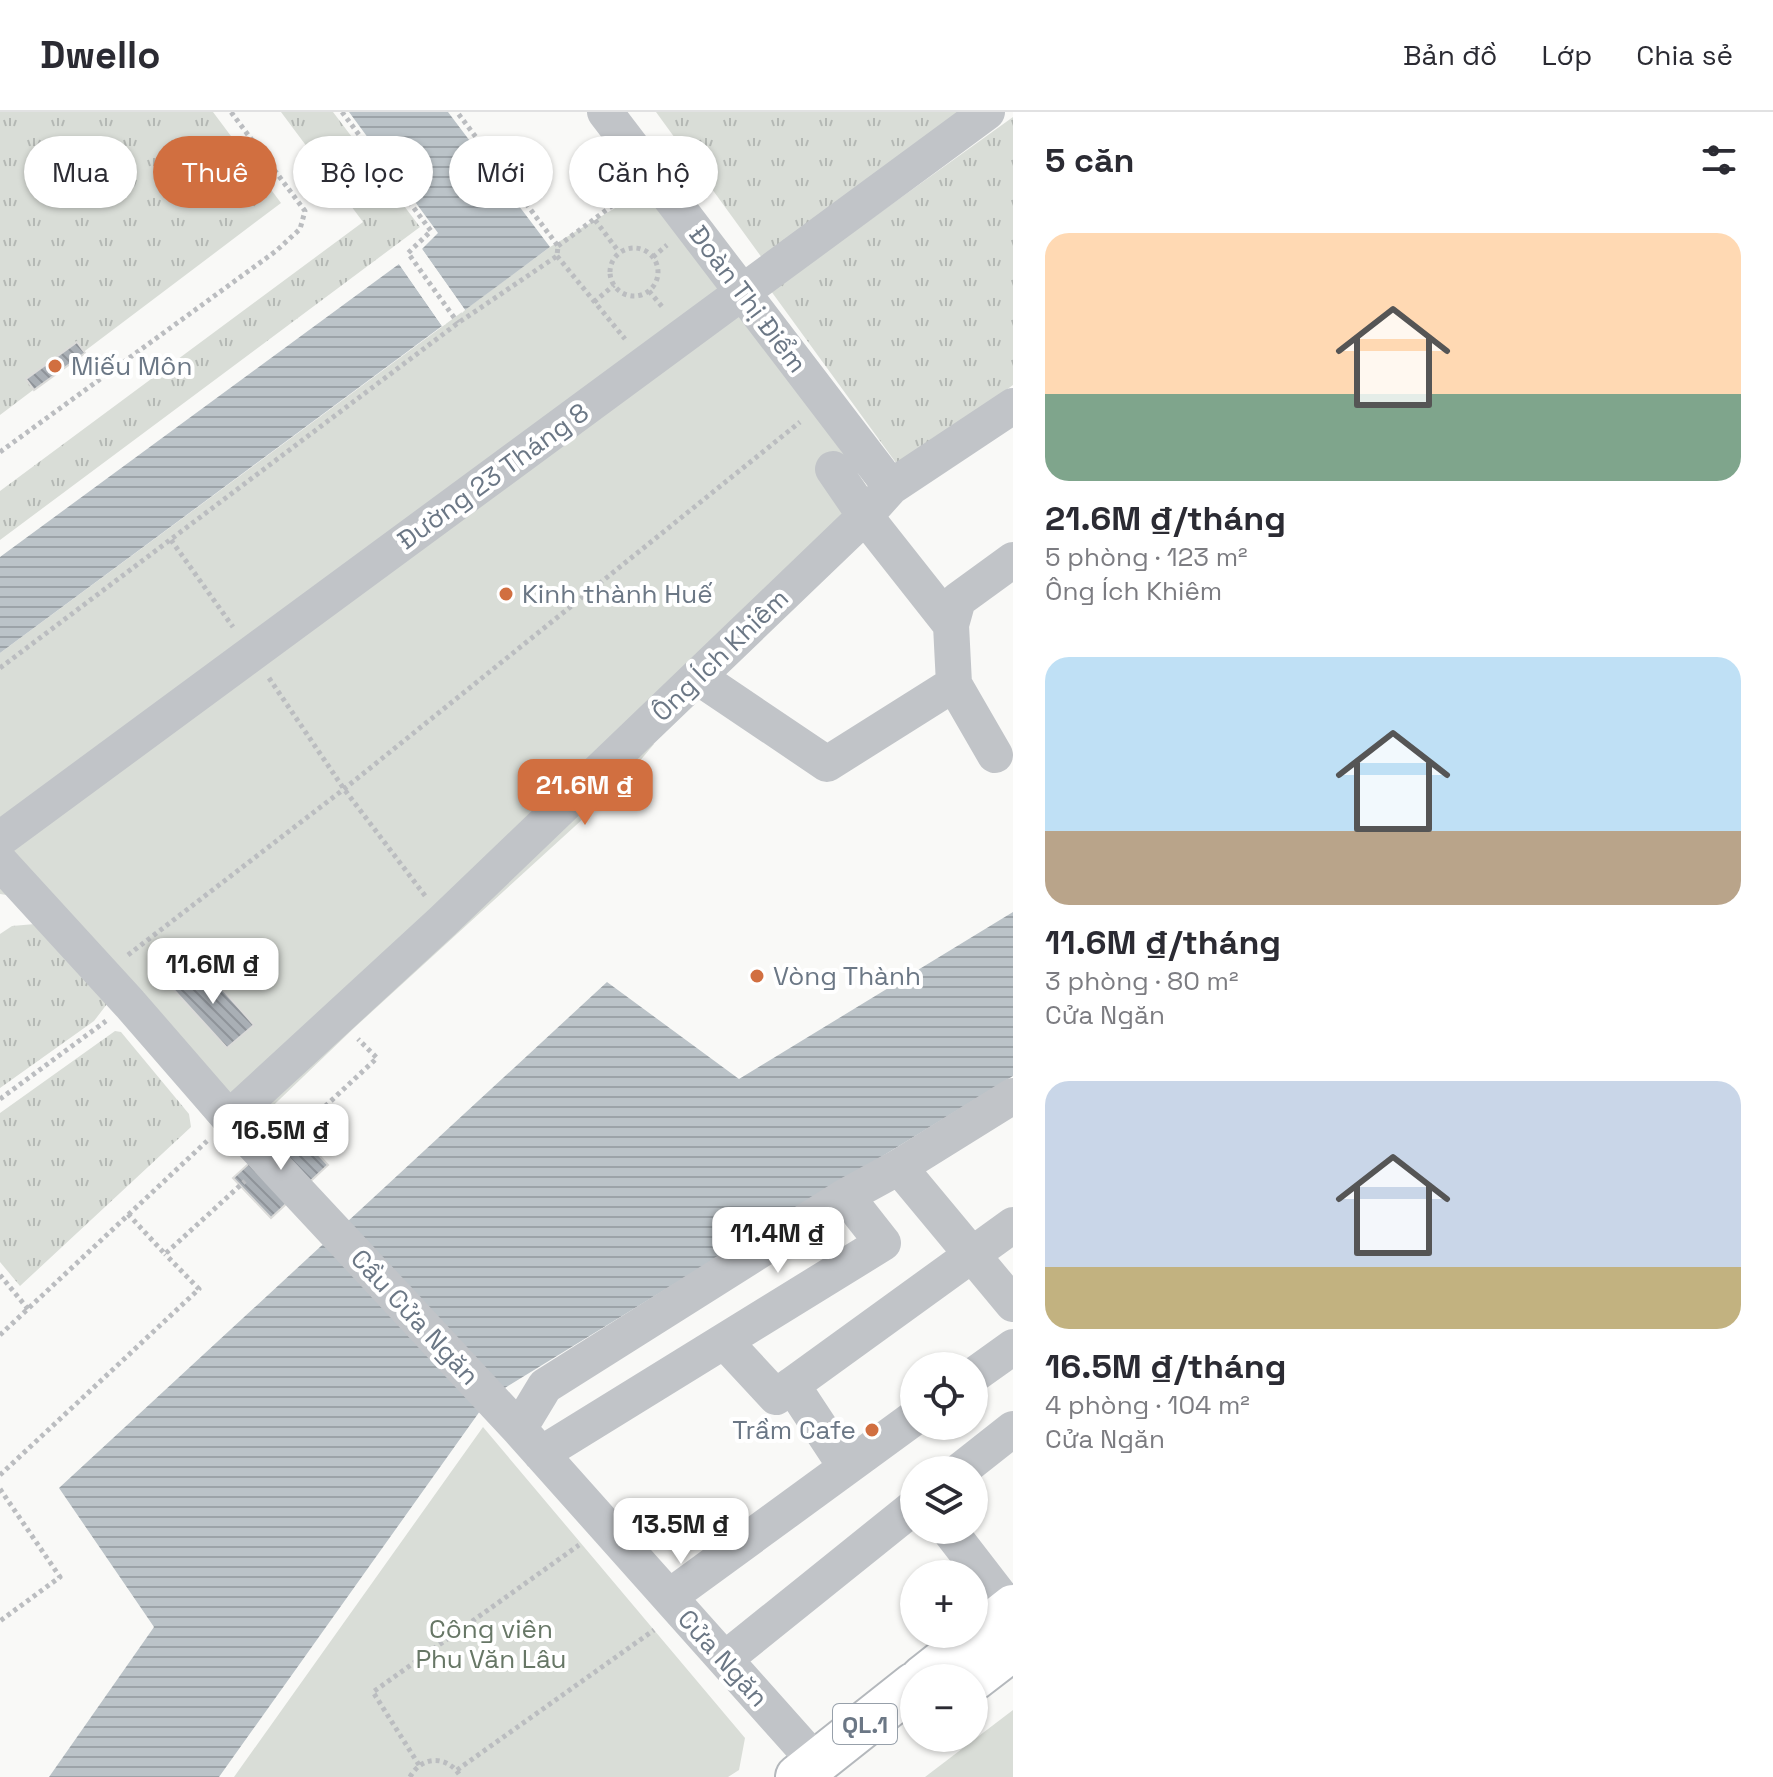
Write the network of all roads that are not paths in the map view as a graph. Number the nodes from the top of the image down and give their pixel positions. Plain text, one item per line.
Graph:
1 (605, 112) edge
2 (987, 112) edge
3 (742, 292) junction
4 (1013, 406) edge
5 (833, 469) dead end
6 (891, 487) junction
7 (865, 516) junction
8 (1013, 560) edge
9 (951, 625) junction
10 (698, 677) junction
11 (954, 684) junction
12 (995, 755) dead end
13 (0, 839) edge
14 (0, 862) edge
15 (1013, 1096) edge
16 (229, 1118) junction
17 (899, 1167) junction
18 (846, 1196) junction
19 (1013, 1225) edge
20 (972, 1255) junction
21 (1013, 1304) edge
22 (725, 1342) junction
23 (1013, 1347) edge
24 (988, 1365) edge
25 (792, 1385) junction
26 (900, 1428) edge
27 (1013, 1429) edge
28 (520, 1431) junction
29 (979, 1456) edge
30 (846, 1467) junction
31 (900, 1518) edge
32 (959, 1544) edge
33 (675, 1604) junction
34 (1012, 1621) edge
35 (725, 1659) junction
36 (945, 1664) edge
37 (983, 1664) edge
38 (900, 1699) edge
39 (900, 1732) edge
40 (823, 1773) edge

1 - 3 street, Đoàn Thị Điểm
2 - 3 street, Đường 23 Tháng 8
3 - 6 street, Đoàn Thị Điểm
3 - 13 street, Đường 23 Tháng 8
4 - 6 street, Ông Ích Khiêm
5 - 7 street
6 - 7 street, Ông Ích Khiêm
7 - 9 street
7 - 10 street, Ông Ích Khiêm
8 - 9 street
9 - 11 street
10 - 11 street
10 - 16 street, Ông Ích Khiêm
11 - 12 street
14 - 16 street
15 - 17 street
16 - 28 street, Cầu Cửa Ngăn
17 - 18 street
17 - 20 street
18 - 22 street
18 - 28 street
19 - 20 street
20 - 21 street
20 - 25 street
22 - 25 street
22 - 28 street
23 - 24 street
25 - 30 street
26 - 30 street
27 - 29 street
28 - 33 street, Cửa Ngăn
30 - 33 street
31 - 35 street
32 - 34 street
33 - 35 street, Cửa Ngăn
34 - 36 main road, QL.1
34 - 37 main road
35 - 40 street, Cửa Ngăn
38 - 40 main road, QL.1
39 - 40 main road, QL.1

